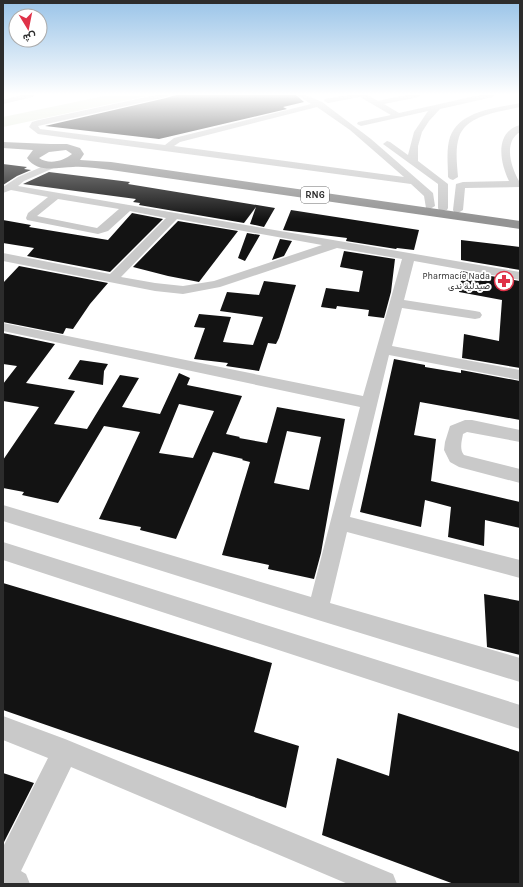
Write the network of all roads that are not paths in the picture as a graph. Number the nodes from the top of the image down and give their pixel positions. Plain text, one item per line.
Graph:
1 (80, 136) edge
2 (190, 136) edge
3 (364, 136) edge
4 (377, 136) edge
5 (415, 136) edge
6 (456, 136) edge
7 (510, 136) edge
8 (85, 137) junction
9 (94, 138) junction
10 (3, 145) edge
11 (56, 147) junction
12 (167, 148) junction
13 (3, 150) edge
14 (77, 151) junction
15 (34, 160) junction
16 (58, 164) junction
17 (413, 164) junction
18 (508, 164) junction
19 (520, 165) edge
20 (21, 179) junction
21 (414, 181) junction
22 (458, 182) junction
23 (516, 182) edge
24 (442, 183) junction
25 (6, 189) edge
26 (56, 195) junction
27 (128, 207) junction
28 (436, 207) junction
29 (458, 210) junction
30 (175, 215) junction
31 (520, 218) edge
32 (520, 225) edge
33 (334, 244) junction
34 (409, 256) junction
35 (3, 257) edge
36 (520, 276) edge
37 (112, 279) junction
38 (396, 303) junction
39 (475, 315) dead end
40 (3, 327) edge
41 (383, 349) junction
42 (520, 375) edge
43 (369, 403) junction
44 (520, 436) edge
45 (520, 476) edge
46 (3, 513) edge
47 (339, 522) junction
48 (3, 551) edge
49 (520, 570) edge
50 (318, 610) junction
51 (520, 670) edge
52 (520, 717) edge
53 (3, 728) edge
54 (65, 752) junction
55 (3, 877) edge
56 (378, 883) edge
57 (16, 884) edge

1 - 8 street
2 - 12 street
3 - 21 street
4 - 17 street
5 - 17 street
6 - 22 street
7 - 18 street
8 - 9 street
8 - 11 street
9 - 12 street
9 - 14 street
10 - 11 highway, RN6
11 - 14 highway, RN6
11 - 15 highway
12 - 21 street
13 - 15 highway, RN6
14 - 16 highway
14 - 28 highway, RN6
15 - 16 highway, RN6
15 - 20 street
16 - 20 street
16 - 32 highway, RN6
17 - 24 street
18 - 19 street
18 - 23 street
20 - 25 street
21 - 28 street
22 - 23 street
22 - 24 street
22 - 29 street
24 - 28 street
25 - 26 street
26 - 27 street
26 - 27 street
27 - 30 street
28 - 29 highway, RN6
29 - 31 highway, RN6
30 - 33 street
30 - 37 street
33 - 34 street
33 - 37 street
34 - 36 street
34 - 38 street
35 - 37 street
38 - 39 street
38 - 41 street
40 - 43 street
41 - 42 street
41 - 43 street
43 - 47 street
44 - 45 street
46 - 50 street
47 - 49 street
47 - 50 street
48 - 52 street
50 - 51 street
53 - 54 street
54 - 55 street
54 - 56 street
55 - 57 street

